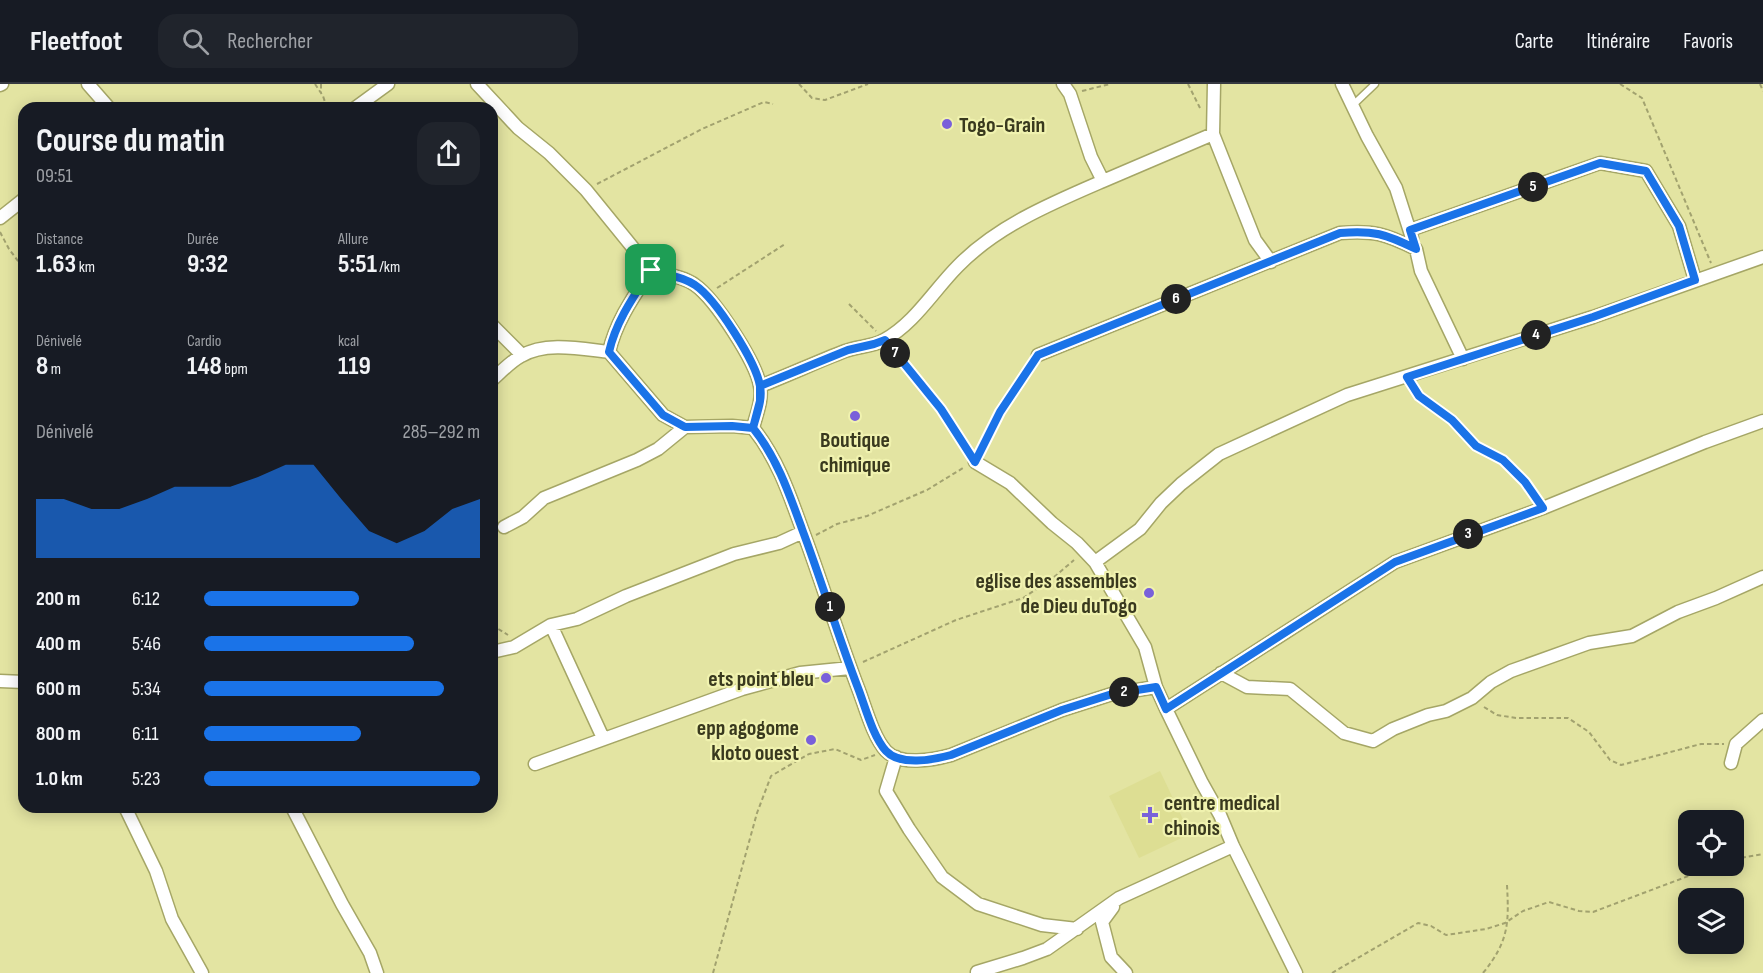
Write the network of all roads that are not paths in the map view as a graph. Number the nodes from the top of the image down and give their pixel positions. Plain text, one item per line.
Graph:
1 (88, 84) edge
2 (388, 84) edge
3 (477, 84) edge
4 (1214, 84) edge
5 (1342, 84) edge
6 (1375, 84) edge
7 (1067, 89) edge
8 (104, 102) edge
9 (363, 102) edge
10 (494, 102) edge
11 (1352, 105) junction
12 (498, 107) edge
13 (1213, 134) junction
14 (1103, 181) junction
15 (18, 204) edge
16 (0, 218) edge
17 (1410, 230) junction
18 (1416, 249) junction
19 (1763, 257) edge
20 (1271, 262) junction
21 (651, 270) junction
22 (1695, 280) junction
23 (498, 331) edge
24 (609, 352) junction
25 (522, 355) junction
26 (1038, 355) road end
27 (1463, 359) junction
28 (498, 375) edge
29 (760, 386) junction
30 (1763, 421) edge
31 (685, 427) junction
32 (753, 428) junction
33 (975, 462) road end
34 (504, 528) dead end
35 (806, 537) junction
36 (1095, 562) junction
37 (1763, 577) edge
38 (551, 626) junction
39 (498, 651) edge
40 (850, 668) junction
41 (1221, 673) junction
42 (0, 681) edge
43 (18, 682) edge
44 (1156, 687) junction
45 (1166, 709) junction
46 (1763, 720) edge
47 (603, 738) junction
48 (891, 754) junction
49 (1731, 763) dead end
50 (535, 764) dead end
51 (130, 813) edge
52 (295, 813) edge
53 (1233, 846) junction
54 (1119, 898) junction
55 (1077, 929) junction
56 (977, 972) edge
57 (202, 973) edge
58 (377, 973) edge
59 (1126, 973) edge
60 (1296, 973) edge

1 - 8 street
2 - 9 street
3 - 10 street
4 - 13 street
5 - 11 street
6 - 11 lane
7 - 14 street
11 - 17 street
12 - 21 street
13 - 14 street
13 - 20 street
14 - 29 street
15 - 16 street
17 - 18 street
17 - 22 street
18 - 20 street
18 - 27 street
19 - 22 street
20 - 26 street
21 - 24 street
21 - 29 street
22 - 27 street
23 - 25 street
24 - 25 street
24 - 31 street
25 - 28 street
27 - 36 street
29 - 32 street
30 - 41 street
31 - 32 street
31 - 34 street
32 - 35 street
33 - 36 street
35 - 38 street
35 - 40 street
36 - 44 street
37 - 41 street
38 - 39 street
38 - 47 street
40 - 47 street
40 - 48 street
41 - 45 street
42 - 43 street
44 - 45 street
44 - 48 street
45 - 53 street
46 - 49 street
47 - 50 street
48 - 55 street
51 - 57 street
52 - 58 street
53 - 54 street
53 - 60 street
54 - 55 street
54 - 59 street
55 - 56 street

